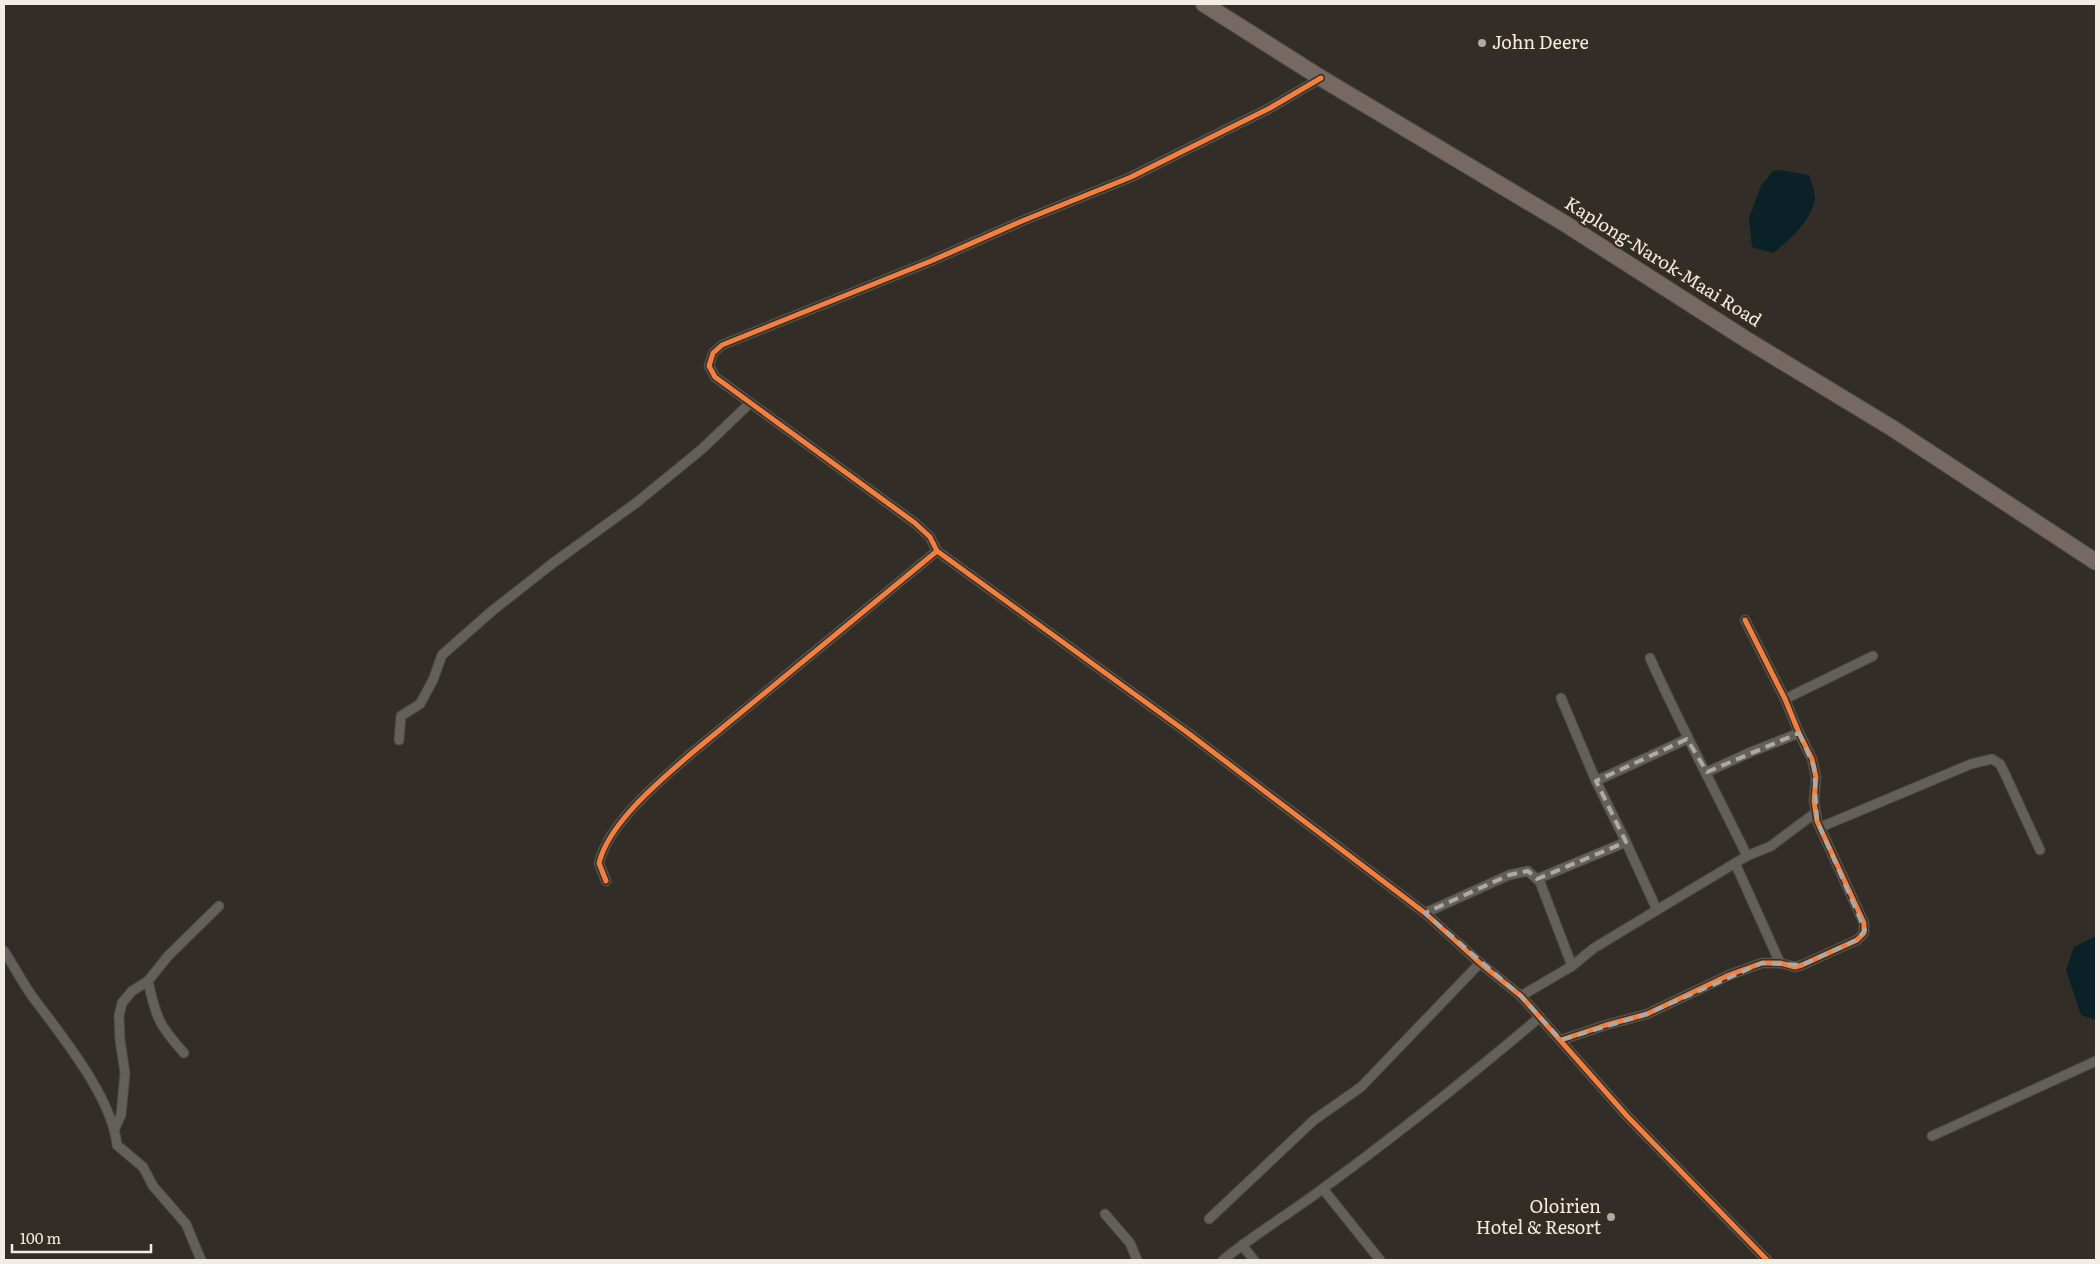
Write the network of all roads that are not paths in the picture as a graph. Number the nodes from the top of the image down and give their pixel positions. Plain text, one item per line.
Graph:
1 (1204, 4) edge
2 (1322, 78) junction
3 (749, 404) junction
4 (937, 551) junction
5 (2096, 562) edge
6 (1745, 620) dead end
7 (1873, 656) dead end
8 (1650, 658) dead end
9 (1561, 698) dead end
10 (1785, 699) junction
11 (1799, 733) junction
12 (1688, 739) junction
13 (399, 740) dead end
14 (1707, 772) junction
15 (1596, 781) junction
16 (1815, 813) junction
17 (1821, 827) junction
18 (1626, 842) junction
19 (2040, 850) dead end
20 (1747, 856) junction
21 (1735, 863) junction
22 (1538, 878) junction
23 (606, 881) dead end
24 (219, 906) dead end
25 (1657, 910) junction
26 (1425, 913) junction
27 (4, 951) edge
28 (1480, 963) junction
29 (1780, 964) junction
30 (1572, 966) junction
31 (148, 981) junction
32 (1521, 996) junction
33 (1540, 1017) junction
34 (1561, 1040) junction
35 (184, 1053) dead end
36 (2096, 1061) edge
37 (115, 1128) junction
38 (1932, 1136) dead end
39 (1323, 1189) junction
40 (1105, 1214) dead end
41 (1209, 1219) dead end
42 (1242, 1245) junction
43 (201, 1260) edge
44 (1137, 1260) edge
45 (1223, 1260) edge
46 (1254, 1260) edge
47 (1380, 1260) edge
48 (1767, 1260) edge

1 - 2 highway, Kaplong-Narok-Maai Road
2 - 3 street
2 - 5 highway, Kaplong-Narok-Maai Road
3 - 4 street
3 - 13 street
4 - 23 street
4 - 26 street
6 - 10 street
7 - 10 street
8 - 12 street
9 - 15 street
10 - 11 street
11 - 14 street
11 - 16 street
12 - 14 street
12 - 15 street
14 - 20 street
15 - 18 street
16 - 17 street
16 - 20 street
17 - 19 street
17 - 29 street
18 - 22 street
18 - 25 street
20 - 21 street
21 - 25 street
21 - 29 street
22 - 26 street
22 - 30 street
24 - 31 street
25 - 30 street
26 - 28 street
27 - 37 street
28 - 32 street
28 - 41 street
29 - 34 street
30 - 32 street
31 - 35 street
31 - 37 street
32 - 33 street
33 - 34 street
33 - 39 street
34 - 48 street
36 - 38 street
37 - 43 street
39 - 42 street
39 - 47 street
40 - 44 street
42 - 45 street
42 - 46 street

